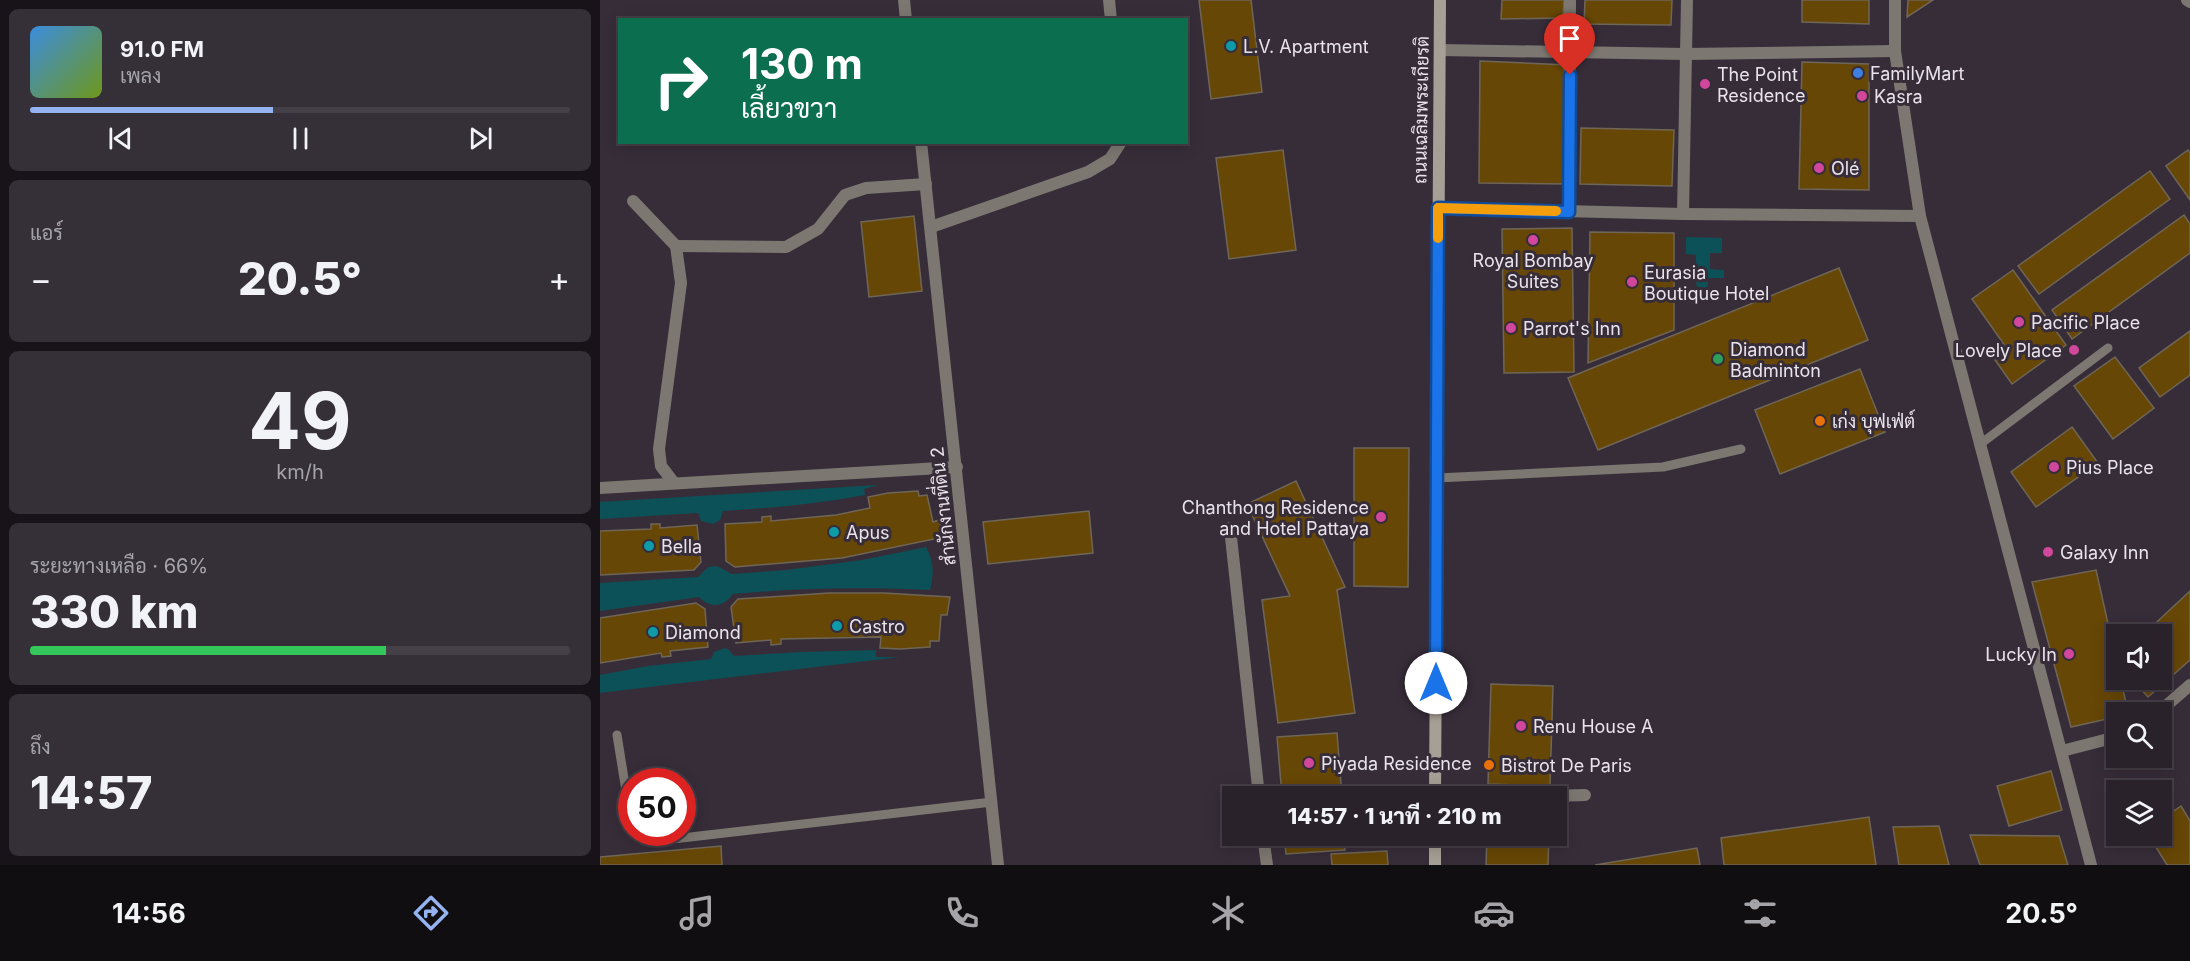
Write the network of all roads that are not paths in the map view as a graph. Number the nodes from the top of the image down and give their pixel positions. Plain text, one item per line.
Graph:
1 (904, 0) edge
2 (1109, 0) edge
3 (1440, 0) edge
4 (1570, 0) edge
5 (1687, 0) edge
6 (1895, 0) edge
7 (906, 18) edge
8 (1111, 18) edge
9 (1440, 50) junction
10 (1895, 51) junction
11 (1571, 52) junction
12 (1686, 54) junction
13 (921, 144) edge
14 (1120, 144) edge
15 (926, 184) junction
16 (633, 201) dead end
17 (1438, 208) junction
18 (1569, 212) junction
19 (1683, 214) junction
20 (1920, 216) junction
21 (931, 227) junction
22 (676, 246) junction
23 (2108, 348) dead end
24 (1979, 445) junction
25 (1741, 449) dead end
26 (957, 467) junction
27 (1437, 478) junction
28 (674, 483) junction
29 (600, 488) edge
30 (1230, 528) dead end
31 (2190, 685) edge
32 (2170, 702) edge
33 (617, 735) dead end
34 (2106, 740) edge
35 (2062, 751) junction
36 (622, 768) edge
37 (1258, 786) edge
38 (1435, 786) edge
39 (1584, 795) dead end
40 (1567, 796) edge
41 (992, 802) junction
42 (696, 836) edge
43 (1264, 846) edge
44 (1435, 846) edge
45 (998, 865) edge
46 (1266, 865) edge
47 (1435, 865) edge
48 (2091, 865) edge

1 - 7 street
2 - 8 street
3 - 9 main road, ถนนเฉลิมพระเกียรติ
4 - 11 street
5 - 12 street
6 - 10 street
9 - 11 street
9 - 17 main road, ถนนเฉลิมพระเกียรติ
10 - 12 street
10 - 20 street
11 - 12 street
11 - 18 street
12 - 19 street
13 - 15 street, สำนักงานที่ดิน 2
14 - 21 street
15 - 21 street, สำนักงานที่ดิน 2
15 - 22 street
16 - 22 street
17 - 18 street
17 - 27 main road, ถนนเฉลิมพระเกียรติ
18 - 19 street
19 - 20 street
20 - 24 street
21 - 26 street, สำนักงานที่ดิน 2
22 - 28 street
23 - 24 lane
24 - 35 street
25 - 27 lane
26 - 28 street
26 - 41 street, สำนักงานที่ดิน 2
27 - 38 main road, ถนนเฉลิมพระเกียรติ
28 - 29 street
30 - 37 street
31 - 32 street
33 - 36 lane
34 - 35 street
35 - 48 street
39 - 40 street
41 - 42 lane
41 - 45 street, สำนักงานที่ดิน 2
43 - 46 street
44 - 47 main road

